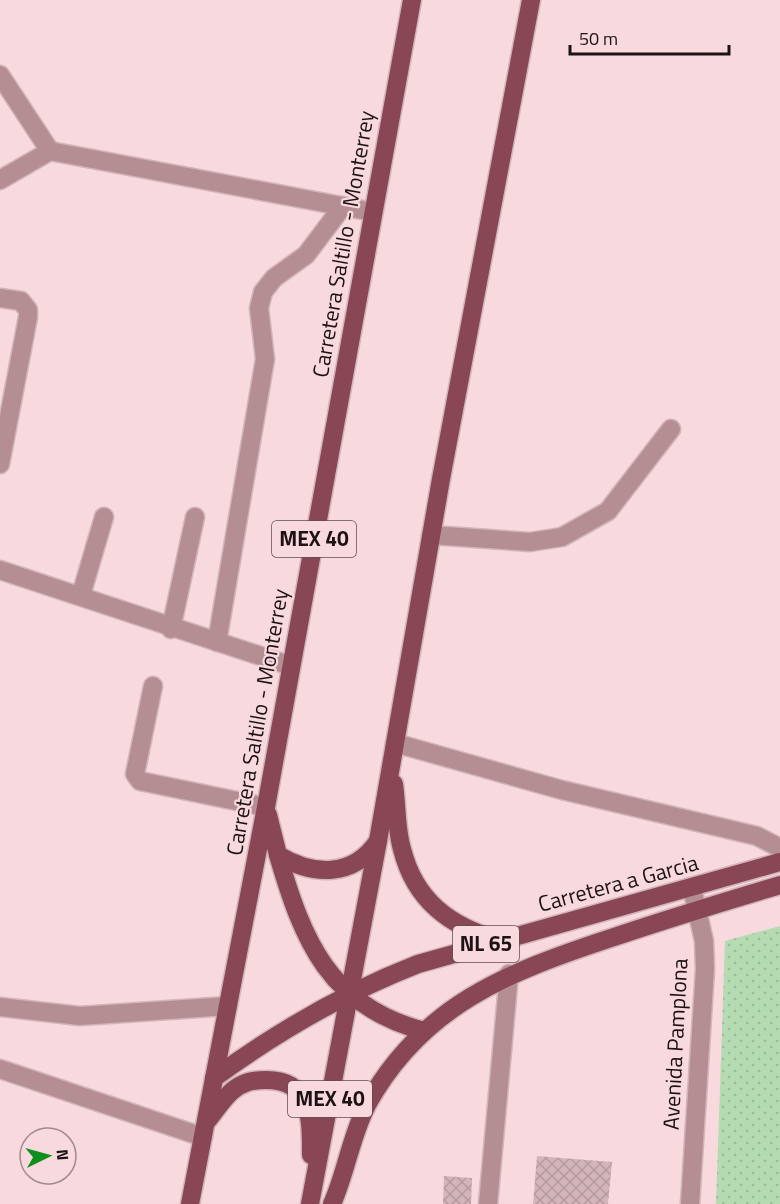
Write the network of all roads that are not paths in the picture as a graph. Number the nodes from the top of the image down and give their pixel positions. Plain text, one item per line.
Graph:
1 (412, 0) edge
2 (531, 0) edge
3 (0, 75) edge
4 (50, 151) junction
5 (0, 180) edge
6 (343, 206) junction
7 (373, 212) junction
8 (0, 298) edge
9 (671, 429) dead end
10 (0, 464) edge
11 (195, 517) dead end
12 (104, 518) dead end
13 (431, 535) junction
14 (0, 570) edge
15 (81, 596) junction
16 (171, 628) junction
17 (217, 642) junction
18 (291, 666) junction
19 (153, 687) dead end
20 (395, 742) junction
21 (392, 765) junction
22 (266, 807) junction
23 (378, 841) junction
24 (780, 848) edge
25 (278, 855) junction
26 (780, 862) edge
27 (780, 885) edge
28 (692, 888) junction
29 (697, 910) junction
30 (498, 940) junction
31 (510, 974) junction
32 (349, 995) junction
33 (228, 1006) junction
34 (0, 1007) edge
35 (424, 1031) junction
36 (0, 1069) edge
37 (214, 1078) junction
38 (204, 1129) junction
39 (311, 1200) edge
40 (190, 1204) edge
41 (332, 1204) edge
42 (488, 1204) edge
43 (690, 1204) edge

1 - 7 main road, Carretera Saltillo - Monterrey / MEX 40
2 - 13 main road, MEX 40
3 - 4 street
4 - 5 street
4 - 6 street
6 - 7 street
6 - 17 street
7 - 18 main road, Carretera Saltillo - Monterrey / MEX 40
8 - 10 street
9 - 13 street
11 - 16 street
12 - 15 street
13 - 20 main road, MEX 40
14 - 15 street
15 - 16 street
16 - 17 street
17 - 18 street
18 - 22 main road, Carretera Saltillo - Monterrey / MEX 40
19 - 22 street
20 - 21 main road, MEX 40
20 - 24 street
21 - 23 main road, MEX 40
21 - 30 main road
22 - 25 main road
22 - 33 main road, Carretera Saltillo - Monterrey / MEX 40
23 - 25 main road
23 - 32 main road, MEX 40
25 - 32 main road
26 - 28 main road, Carretera a Garcia / NL 65
27 - 29 main road, Carretera a Garcia / NL 65
28 - 29 street, Avenida Pamplona
28 - 30 main road, Carretera a Garcia / NL 65
29 - 31 main road, Carretera a Garcia / NL 65
29 - 43 street, Avenida Pamplona
30 - 32 main road, Carretera a Garcia / NL 65
31 - 35 main road, Carretera a Garcia / NL 65
31 - 42 street
32 - 35 main road
32 - 37 main road, Carretera a Garcia / NL 65
32 - 39 main road, MEX 40
33 - 34 street
33 - 37 main road, Carretera Saltillo - Monterrey / MEX 40
35 - 41 main road, Carretera a Garcia / NL 65
36 - 38 street
37 - 38 main road, Carretera Saltillo - Monterrey / MEX 40
38 - 39 main road
38 - 40 main road, Carretera Saltillo - Monterrey / MEX 40

